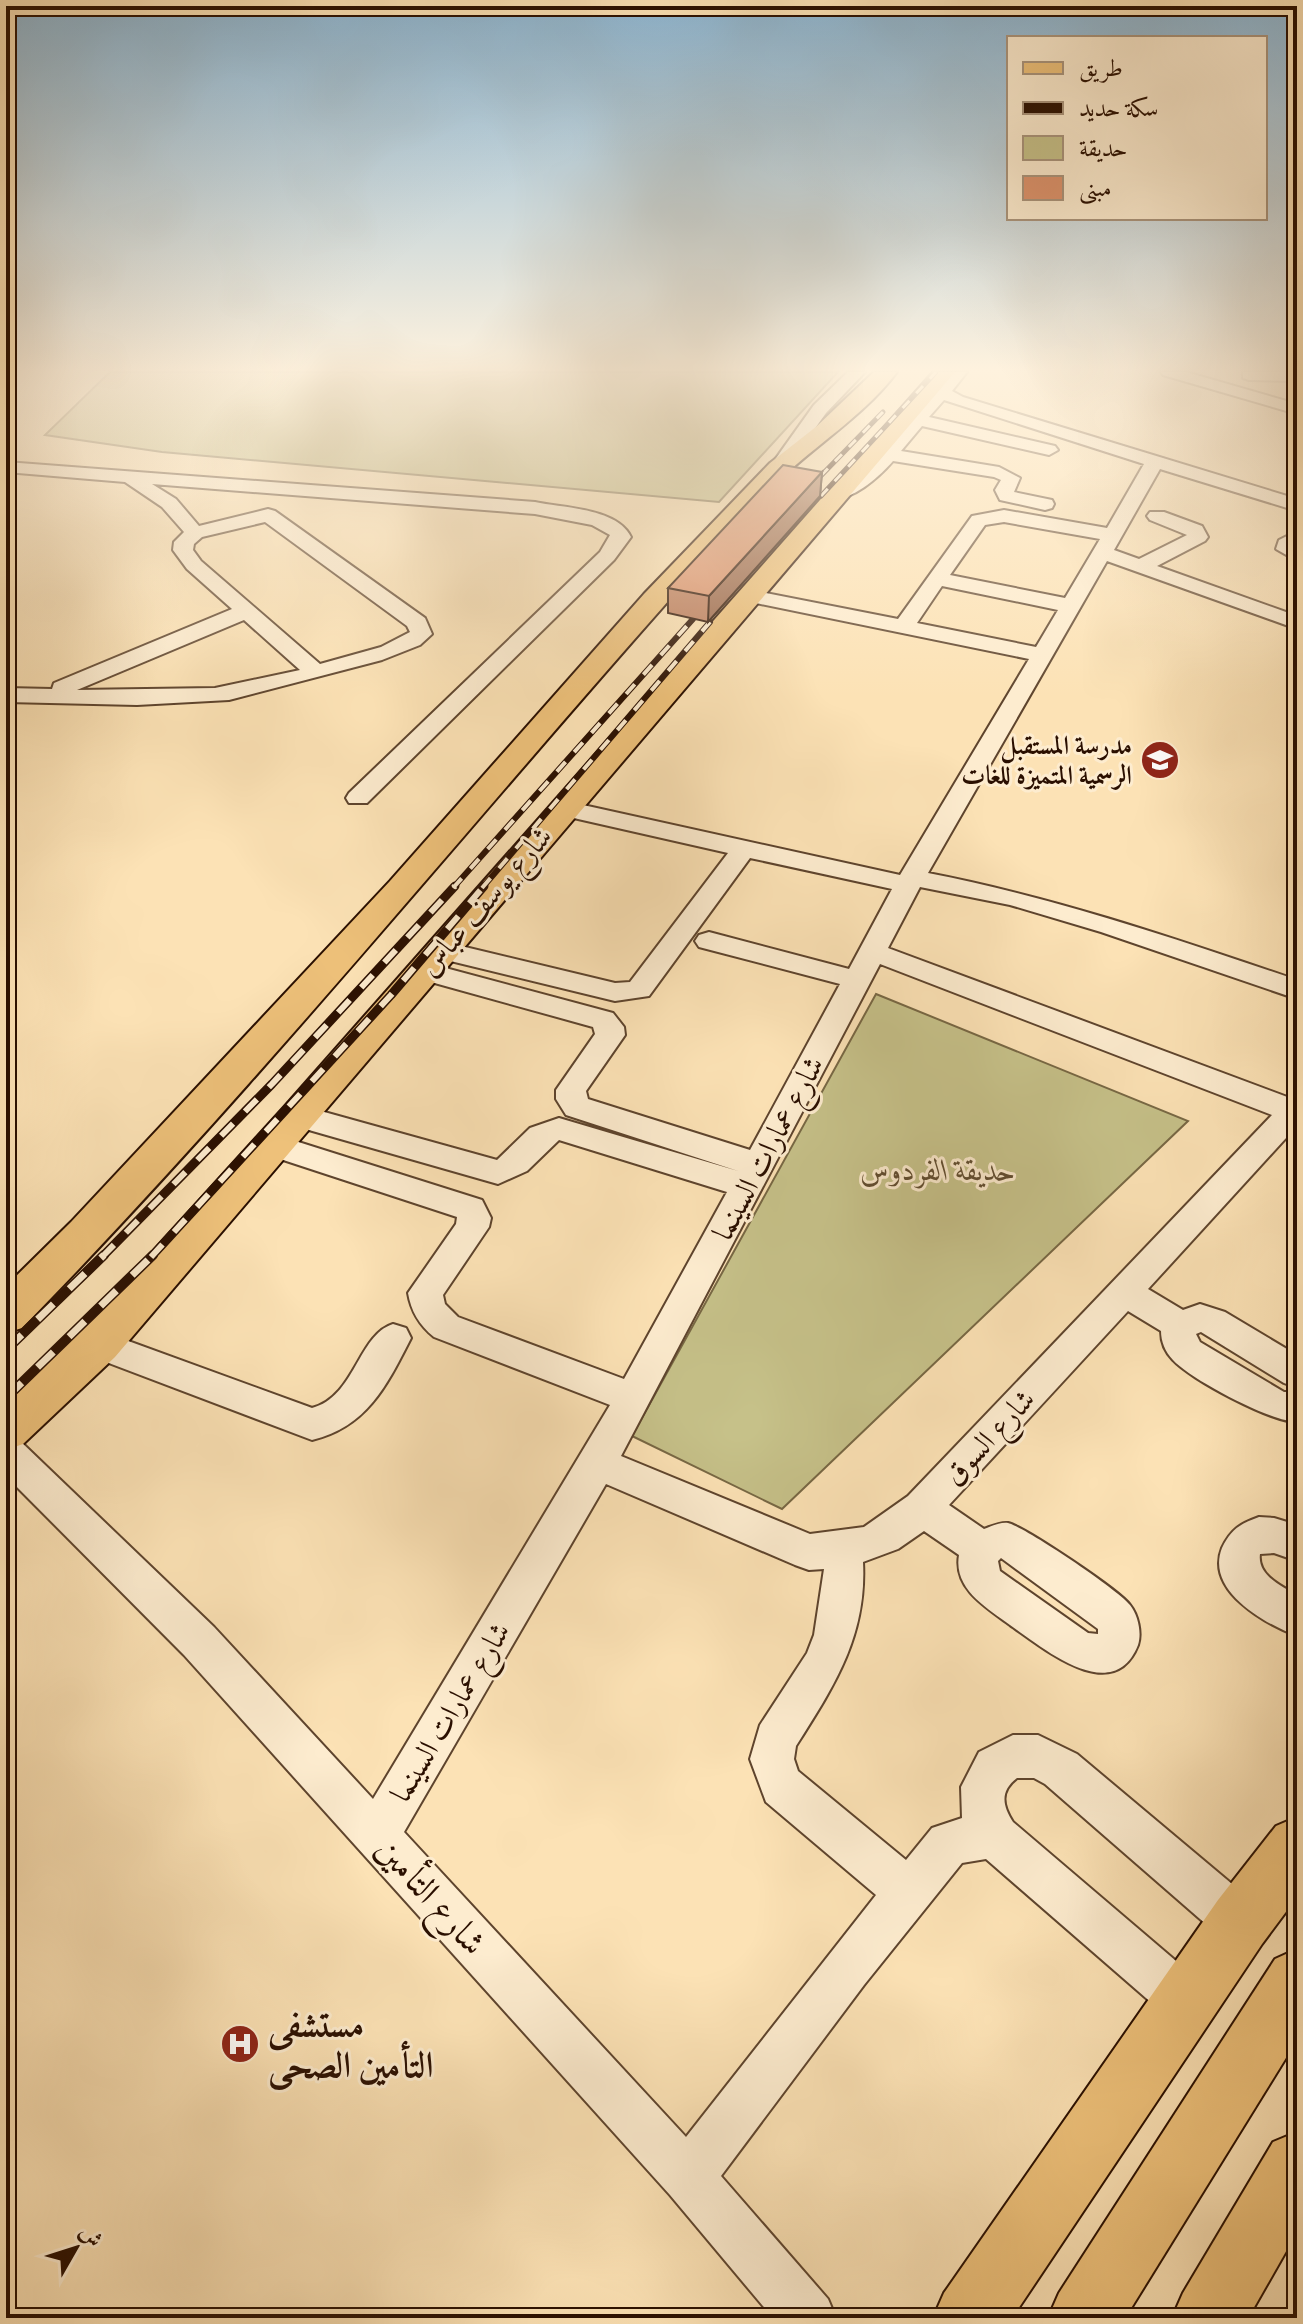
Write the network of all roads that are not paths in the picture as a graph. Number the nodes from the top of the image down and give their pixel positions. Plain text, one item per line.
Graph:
1 (134, 480) edge
2 (192, 480) edge
3 (766, 480) edge
4 (849, 480) edge
5 (863, 480) edge
6 (1010, 480) edge
7 (1144, 480) edge
8 (1220, 480) edge
9 (224, 483) junction
10 (836, 494) junction
11 (169, 503) junction
12 (1297, 505) edge
13 (1157, 516) dead end
14 (195, 533) junction
15 (1112, 534) junction
16 (1297, 537) edge
17 (1297, 555) edge
18 (1141, 566) junction
19 (937, 579) junction
20 (751, 596) junction
21 (1071, 606) junction
22 (246, 611) junction
23 (1297, 623) edge
24 (903, 627) junction
25 (1043, 655) junction
26 (316, 672) junction
27 (6, 695) edge
28 (31, 695) junction
29 (358, 798) dead end
30 (565, 809) junction
31 (743, 850) junction
32 (910, 882) junction
33 (709, 941) dead end
34 (873, 952) junction
35 (432, 961) junction
36 (858, 980) junction
37 (1297, 990) edge
38 (1293, 1116) edge
39 (286, 1130) junction
40 (753, 1175) junction
41 (1124, 1292) junction
42 (6, 1315) edge
43 (1180, 1325) junction
44 (393, 1338) dead end
45 (98, 1344) junction
46 (1297, 1373) edge
47 (633, 1398) junction
48 (1297, 1407) edge
49 (6, 1429) edge
50 (6, 1451) edge
51 (598, 1463) junction
52 (922, 1508) junction
53 (1297, 1543) edge
54 (982, 1549) dead end
55 (843, 1551) junction
56 (1297, 1617) edge
57 (377, 1835) junction
58 (997, 1838) junction
59 (1297, 1847) edge
60 (907, 1891) junction
61 (1240, 1922) junction
62 (1297, 1981) edge
63 (1186, 2001) junction
64 (1297, 2166) edge
65 (688, 2177) junction
66 (809, 2318) edge
67 (969, 2318) edge
68 (1084, 2318) edge
69 (1208, 2318) edge

1 - 11 street
2 - 9 street
3 - 42 main road
4 - 10 main road
5 - 10 street, شارع يوسف عباس
6 - 15 street
7 - 15 street, شارع عمارات السينما
8 - 12 street
9 - 11 street
9 - 29 street
10 - 20 main road, شارع يوسف عباس
11 - 14 street
13 - 18 street
14 - 22 street
14 - 26 street
15 - 18 street
15 - 19 street
15 - 21 street, شارع عمارات السينما
16 - 17 street
18 - 23 street
19 - 21 street
19 - 24 street
20 - 24 street
20 - 30 main road, شارع يوسف عباس
21 - 25 street, شارع عمارات السينما
22 - 26 street
22 - 28 street
24 - 25 street
25 - 32 street, شارع عمارات السينما
26 - 28 street
27 - 28 street
30 - 31 street
30 - 35 main road, شارع يوسف عباس
31 - 32 street
31 - 35 street
32 - 34 street, شارع عمارات السينما
32 - 37 street
33 - 36 street
34 - 36 street, شارع عمارات السينما
34 - 38 street
35 - 39 main road, شارع يوسف عباس
35 - 40 street
36 - 40 street, شارع عمارات السينما
38 - 41 street, شارع السوق
39 - 40 street
39 - 45 main road, شارع يوسف عباس
39 - 47 street
40 - 47 street, شارع عمارات السينما
41 - 43 street
41 - 52 street, شارع السوق
43 - 46 street
43 - 48 street
44 - 45 street
45 - 49 main road, شارع يوسف عباس
47 - 51 street, شارع عمارات السينما
50 - 57 street, شارع التأمين
51 - 55 street, شارع السوق
51 - 57 street, شارع عمارات السينما
52 - 54 street
52 - 55 street, شارع السوق
53 - 56 street
55 - 60 street
57 - 65 street, شارع التأمين
58 - 60 street
58 - 61 street
58 - 63 street
59 - 61 main road
60 - 65 street
61 - 63 main road
62 - 68 main road
63 - 67 main road
64 - 69 main road
65 - 66 street, شارع التأمين

